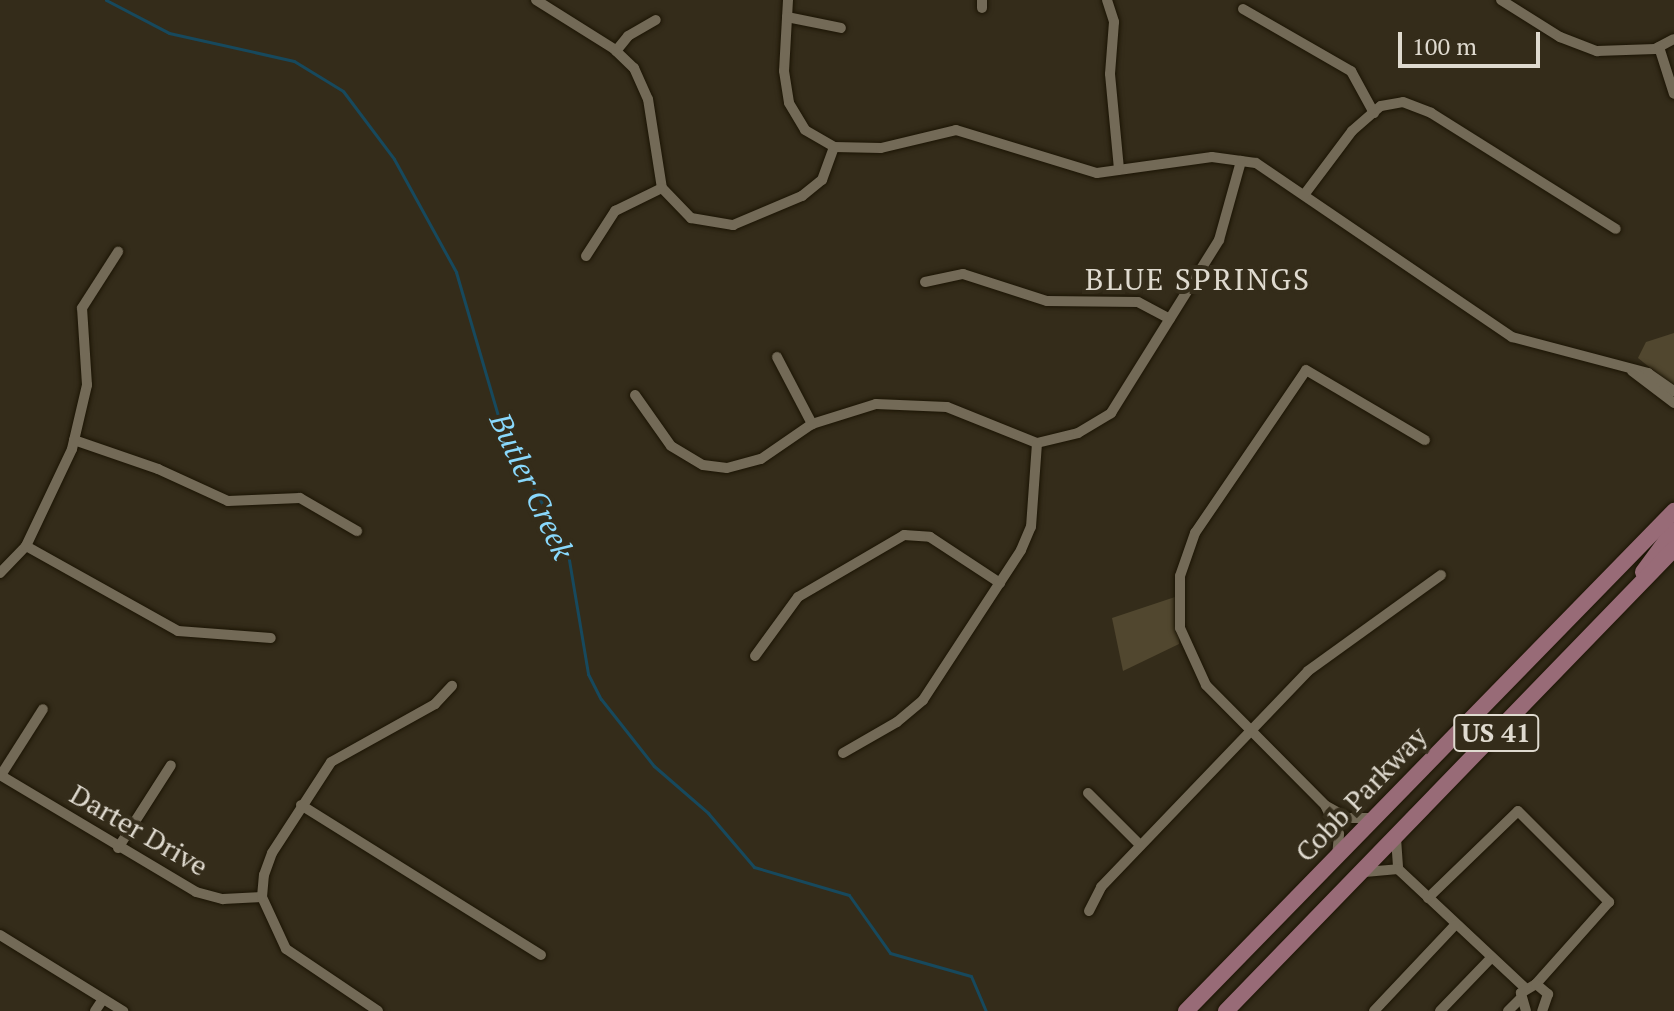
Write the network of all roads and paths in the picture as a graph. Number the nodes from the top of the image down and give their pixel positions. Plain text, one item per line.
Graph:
1 (536, 0) edge
2 (788, 0) edge
3 (1107, 0) edge
4 (1501, 0) edge
5 (1243, 9) dead end
6 (787, 17) junction
7 (656, 20) dead end
8 (841, 28) dead end
9 (1674, 39) edge
10 (1659, 47) junction
11 (616, 51) junction
12 (1674, 94) edge
13 (1374, 113) junction
14 (834, 147) junction
15 (1241, 161) junction
16 (1119, 170) junction
17 (662, 188) junction
18 (1304, 195) junction
19 (1616, 229) dead end
20 (118, 252) dead end
21 (586, 256) dead end
22 (925, 282) dead end
23 (1170, 319) junction
24 (777, 357) dead end
25 (1627, 368) junction
26 (1674, 391) edge
27 (635, 395) dead end
28 (1674, 403) edge
29 (812, 424) junction
30 (74, 440) junction
31 (1425, 440) dead end
32 (1037, 443) junction
33 (1674, 511) edge
34 (1674, 530) edge
35 (357, 531) dead end
36 (26, 546) junction
37 (1674, 549) edge
38 (0, 573) edge
39 (1441, 575) dead end
40 (1000, 583) junction
41 (1634, 591) junction
42 (271, 638) dead end
43 (755, 656) dead end
44 (452, 686) dead end
45 (43, 709) dead end
46 (1250, 731) junction
47 (843, 753) dead end
48 (171, 765) dead end
49 (0, 775) edge
50 (1088, 793) dead end
51 (301, 805) junction
52 (1325, 805) junction
53 (1376, 817) junction
54 (1397, 836) junction
55 (1140, 845) junction
56 (118, 848) junction
57 (1337, 857) junction
58 (1398, 869) junction
59 (1359, 874) junction
60 (262, 897) junction
61 (1428, 898) junction
62 (1089, 911) dead end
63 (1455, 925) junction
64 (0, 935) edge
65 (541, 955) dead end
66 (1490, 959) junction
67 (1530, 986) junction
68 (103, 999) junction
69 (1520, 999) junction
70 (95, 1011) edge
71 (123, 1011) edge
72 (378, 1011) edge
73 (1186, 1011) edge
74 (1226, 1011) edge
75 (1374, 1011) edge
76 (1440, 1011) edge
77 (1508, 1011) edge
78 (1526, 1011) edge
79 (1542, 1011) edge

1 - 11 street
2 - 6 street
3 - 16 street
4 - 10 street
5 - 13 street
6 - 8 street
6 - 14 street
7 - 11 street
9 - 10 street
10 - 12 street
11 - 17 street
13 - 18 street
13 - 19 street
14 - 16 street
14 - 17 street
15 - 16 street
15 - 18 street
15 - 23 street
17 - 21 street
18 - 25 street
20 - 30 street
22 - 23 street
23 - 32 street
24 - 29 street
25 - 26 street
25 - 28 street
27 - 29 street
29 - 32 street
30 - 35 street
30 - 36 street
31 - 46 street
32 - 40 street
33 - 53 main road, Cobb Parkway / US 41
34 - 41 main road
36 - 38 street
36 - 42 street
37 - 41 main road, Cobb Parkway / US 41
39 - 46 street
40 - 43 street
40 - 47 street
41 - 54 main road, Cobb Parkway / US 41
44 - 51 street
45 - 49 street
46 - 52 street
46 - 55 street
48 - 56 street
49 - 56 street, Darter Drive
50 - 55 street
51 - 60 street
51 - 65 street
52 - 53 street
52 - 57 street
53 - 57 main road, Cobb Parkway / US 41
54 - 58 street
54 - 59 main road, Cobb Parkway / US 41
55 - 62 street
56 - 60 street, Darter Drive
57 - 73 main road, Cobb Parkway / US 41
58 - 59 street
58 - 61 street
59 - 74 main road, Cobb Parkway / US 41
60 - 72 street
61 - 63 street
61 - 67 street
63 - 66 street
63 - 75 street
64 - 68 street
66 - 67 street
66 - 76 street
67 - 69 street
67 - 79 street
68 - 70 street
68 - 71 street
69 - 77 street
69 - 78 street

